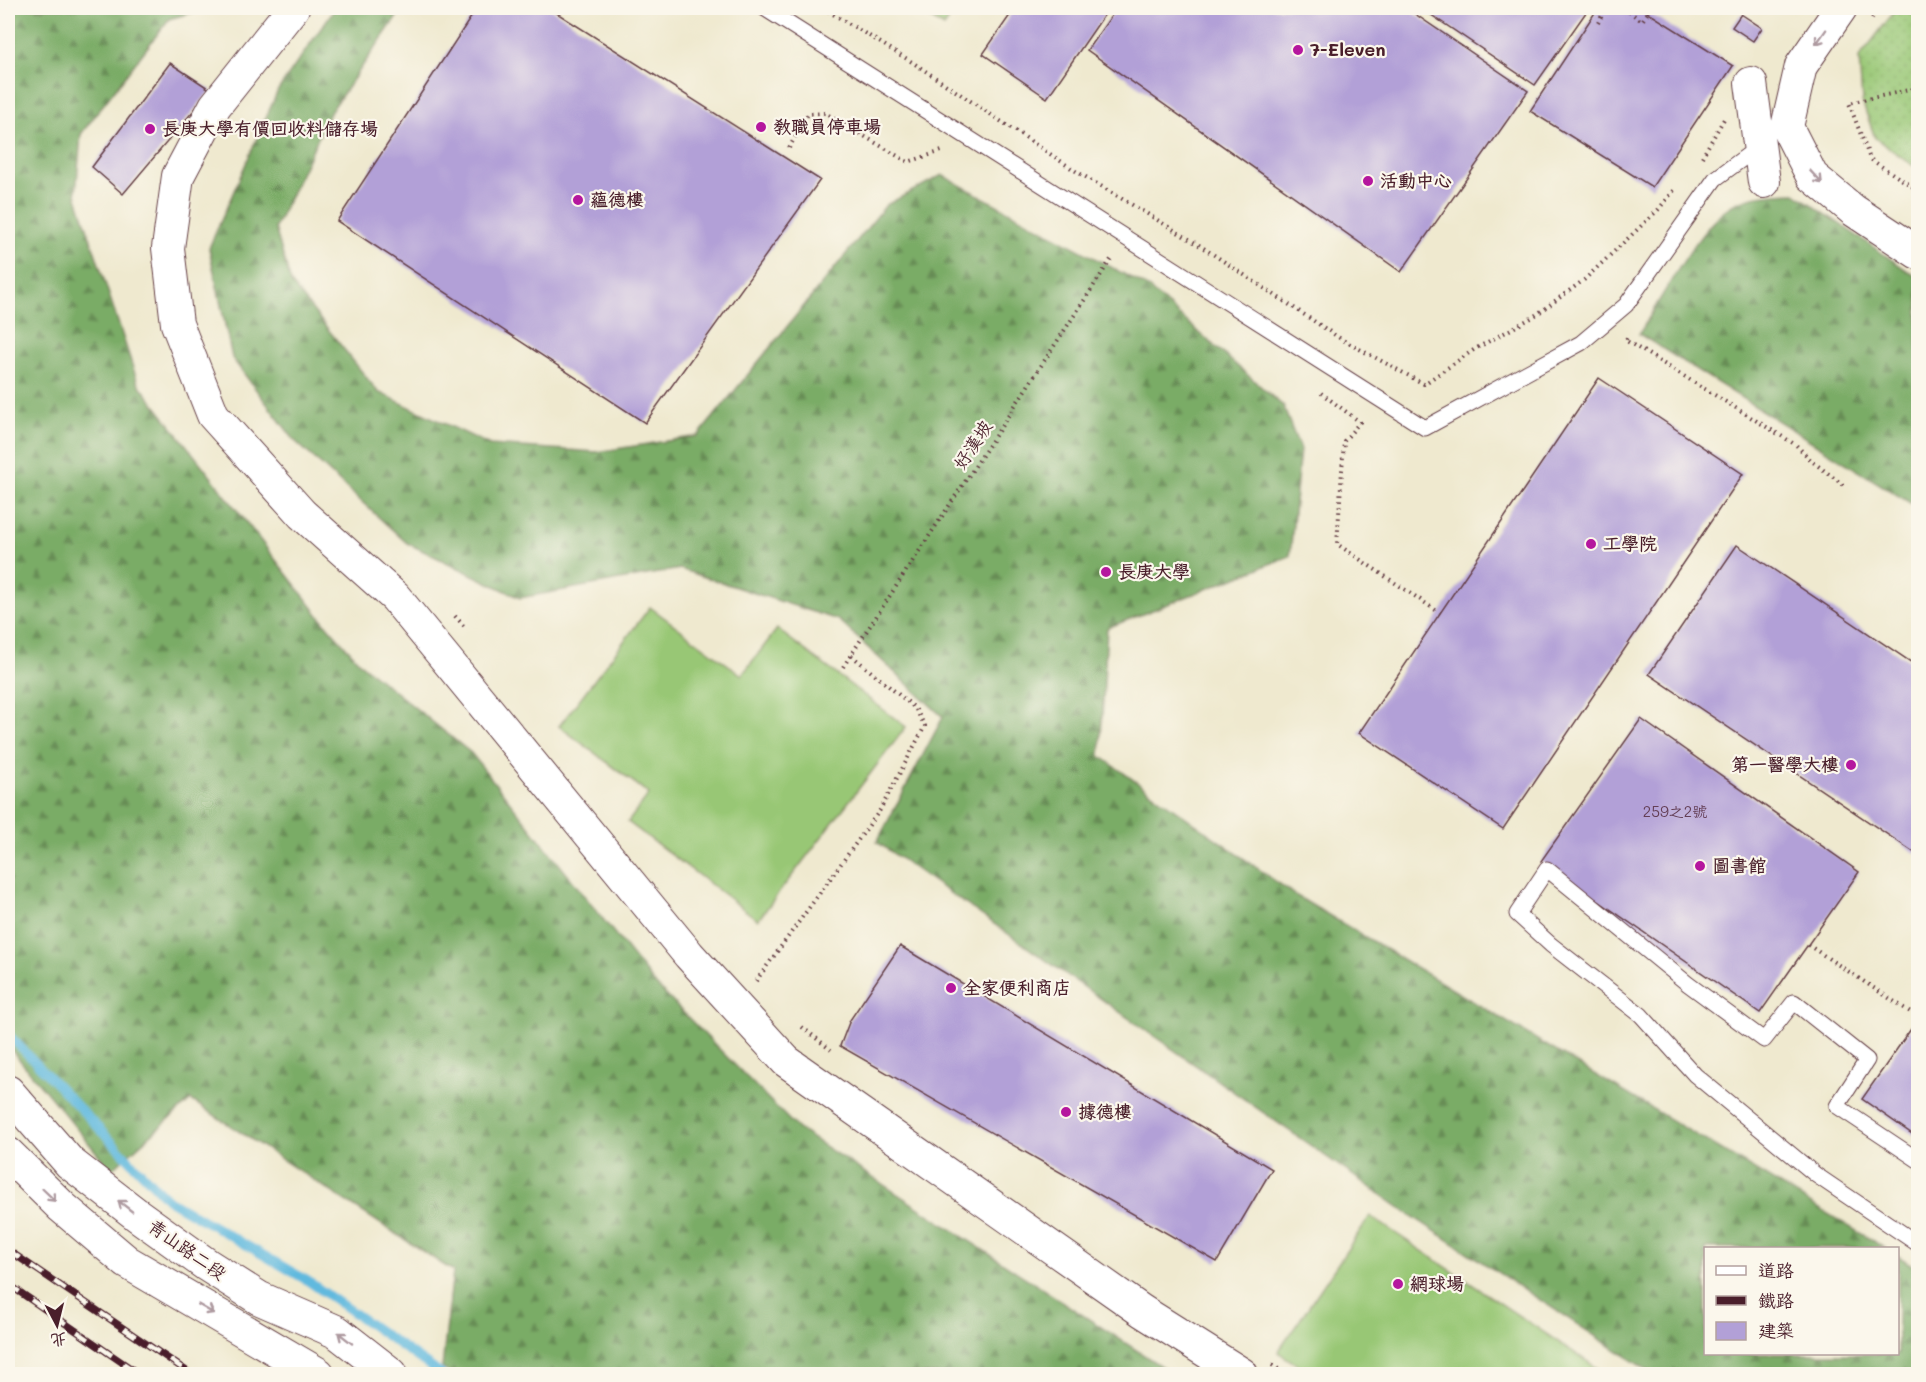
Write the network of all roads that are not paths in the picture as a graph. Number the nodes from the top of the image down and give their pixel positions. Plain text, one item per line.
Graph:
1 (293, 8) edge
2 (764, 8) edge
3 (1841, 8) edge
4 (1751, 83) road end
5 (1787, 127) junction
6 (1764, 183) dead end
7 (1918, 253) edge
8 (8, 1092) edge
9 (8, 1154) edge
10 (1918, 1160) edge
11 (1918, 1244) edge
12 (1255, 1369) edge
13 (318, 1374) edge
14 (391, 1374) edge

1 - 12 street
2 - 5 lane
3 -> 5 street
4 - 6 street
5 -> 7 street
14 -> 8 street, 青山路二段
9 -> 13 street
10 - 11 lane

